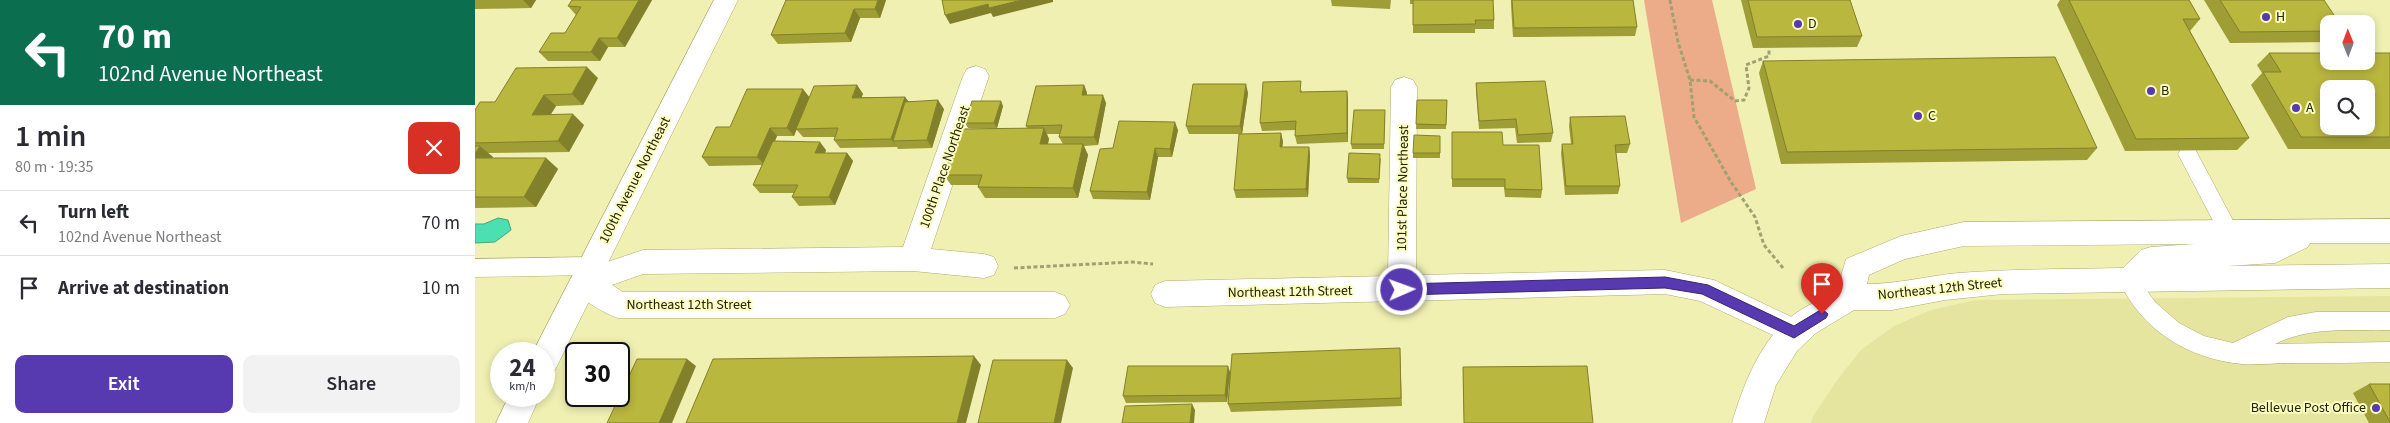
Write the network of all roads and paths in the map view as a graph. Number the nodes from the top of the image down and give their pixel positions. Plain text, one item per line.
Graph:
1 (727, 0) edge
2 (1670, 0) edge
3 (1769, 48) edge
4 (976, 76) dead end
5 (1690, 80) junction
6 (1404, 87) dead end
7 (2188, 154) edge
8 (2390, 231) edge
9 (2229, 232) junction
10 (2313, 232) junction
11 (913, 259) junction
12 (1132, 262) dead end
13 (984, 266) joint
14 (475, 268) edge
15 (1783, 268) dead end
16 (588, 274) junction
17 (2390, 276) edge
18 (2129, 281) junction
19 (1402, 290) junction
20 (1165, 294) dead end
21 (1850, 297) junction
22 (1055, 305) dead end
23 (2390, 321) edge
24 (1794, 332) junction
25 (553, 342) edge
26 (2390, 352) edge
27 (2235, 353) junction
28 (519, 407) edge
29 (511, 423) edge
30 (1748, 423) edge

1 - 16 street, 100th Avenue Northeast
2 - 5 path
3 - 5 path
4 - 11 street, 100th Place Northeast
5 - 15 path
6 - 19 street, 101st Place Northeast
7 - 9 lane
8 - 10 street
9 - 10 street
9 - 21 street
10 - 18 street
11 - 13 street
11 - 16 street
12 - 13 path
14 - 16 lane
16 - 22 street, Northeast 12th Street
16 - 25 street, 100th Avenue Northeast
17 - 18 street, Northeast 12th Street
18 - 21 street, Northeast 12th Street
18 - 27 lane
19 - 20 street, Northeast 12th Street
19 - 24 street, Northeast 12th Street
21 - 24 street
23 - 27 lane
24 - 30 street
26 - 27 lane
28 - 29 street

